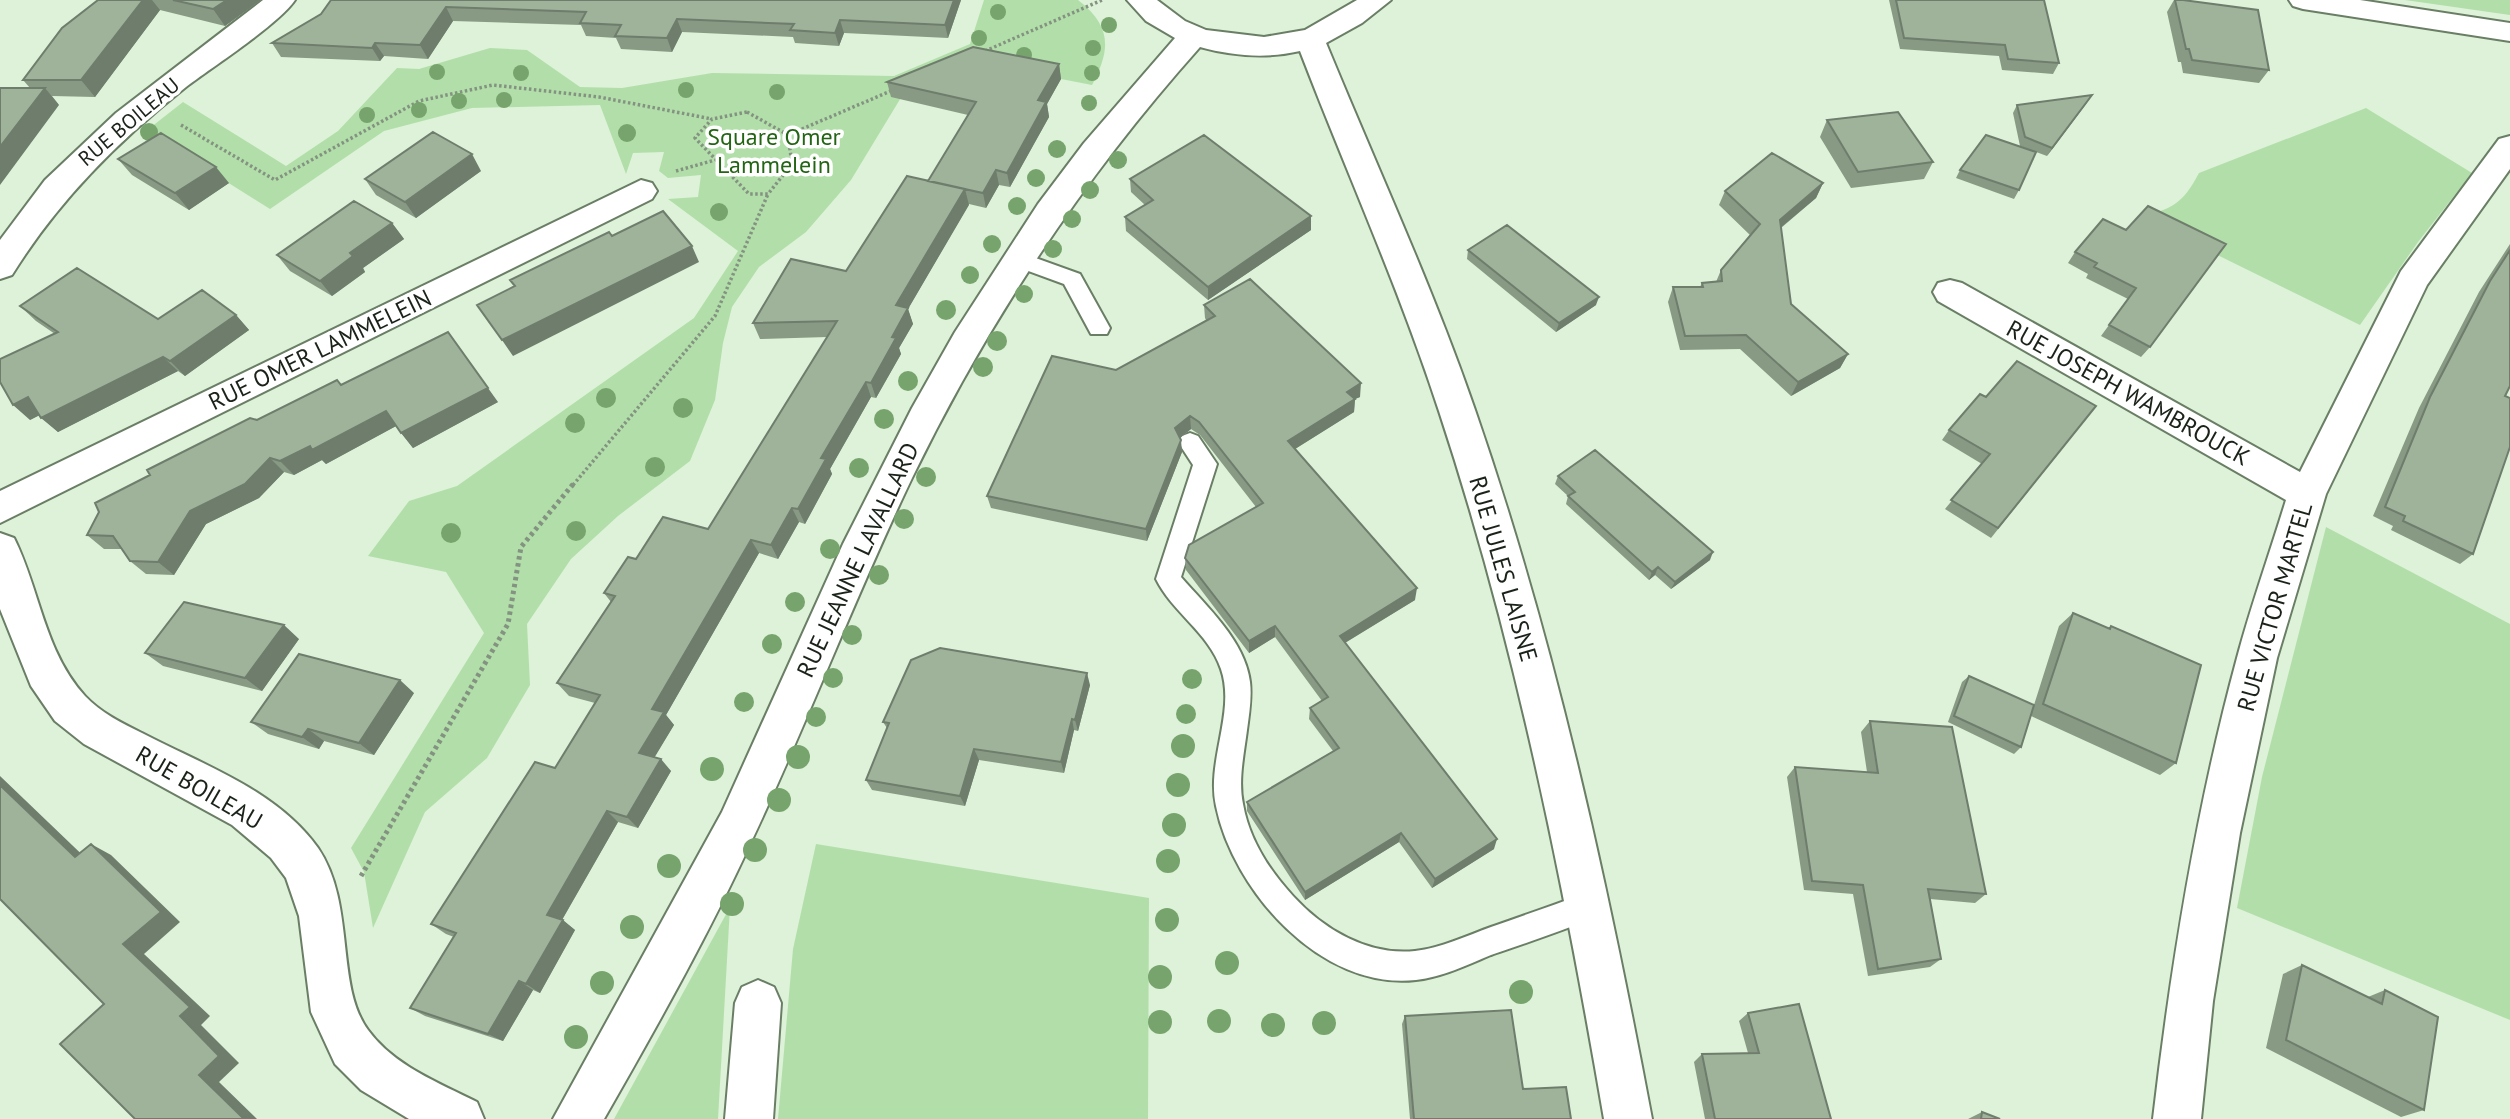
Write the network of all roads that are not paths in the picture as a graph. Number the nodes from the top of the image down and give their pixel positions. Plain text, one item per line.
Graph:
1 (281, 0) edge
2 (1141, 0) edge
3 (1377, 0) edge
4 (2302, 0) edge
5 (2510, 32) edge
6 (1194, 35) junction
7 (1310, 39) junction
8 (2510, 146) edge
9 (641, 191) dead end
10 (1019, 260) junction
11 (0, 267) edge
12 (1950, 292) dead end
13 (1099, 328) dead end
14 (1191, 442) dead end
15 (2307, 494) junction
16 (0, 508) edge
17 (0, 549) edge
18 (1586, 907) junction
19 (758, 1003) dead end
20 (460, 1119) edge
21 (577, 1119) edge
22 (749, 1119) edge
23 (1628, 1119) edge
24 (2177, 1119) edge

1 - 11 street, RUE BOILEAU
2 - 6 street
3 - 7 street
4 - 5 street
6 - 7 street
6 - 10 street, RUE JEANNE LAVALLARD
7 - 18 street, RUE JULES LAISNE
8 - 15 street, RUE VICTOR MARTEL
9 - 16 street, RUE OMER LAMMELEIN
10 - 13 lane
10 - 21 street, RUE JEANNE LAVALLARD
12 - 15 street, RUE JOSEPH WAMBROUCK
14 - 18 lane
15 - 24 street, RUE VICTOR MARTEL
17 - 20 street, RUE BOILEAU
18 - 23 street, RUE JULES LAISNE
19 - 22 street

